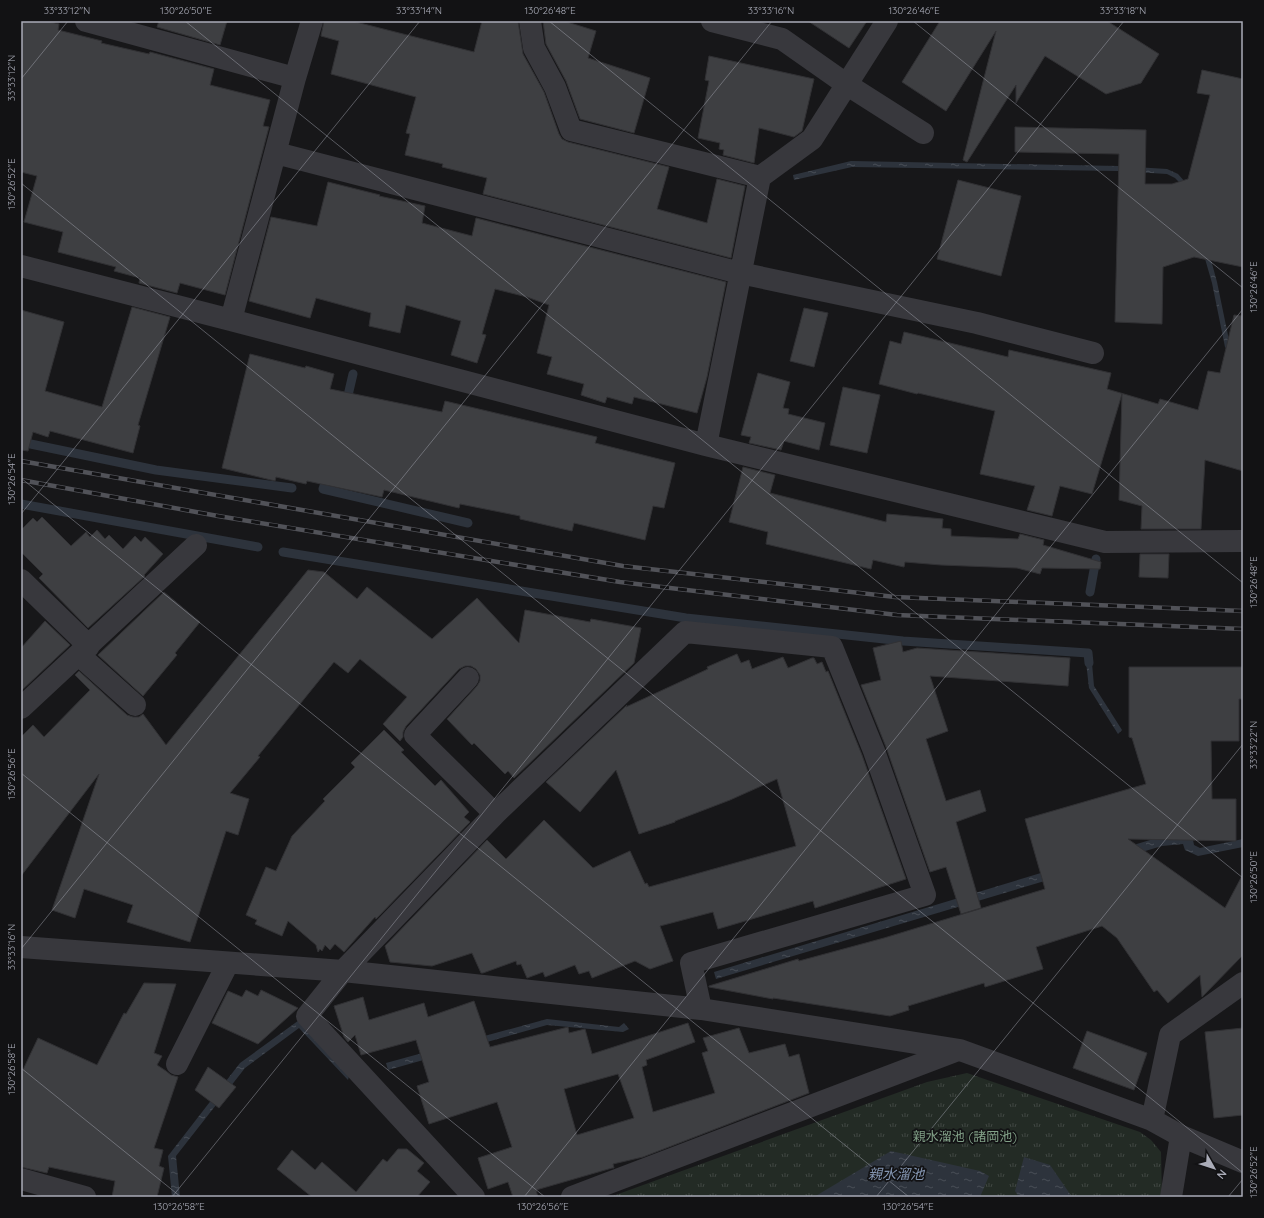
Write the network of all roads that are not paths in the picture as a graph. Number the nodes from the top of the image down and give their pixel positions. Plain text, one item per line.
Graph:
1 (86, 21) edge
2 (312, 21) edge
3 (530, 21) edge
4 (712, 21) edge
5 (887, 21) edge
6 (295, 78) junction
7 (846, 84) junction
8 (923, 133) dead end
9 (276, 153) junction
10 (760, 177) junction
11 (21, 266) edge
12 (740, 273) junction
13 (231, 320) junction
14 (1094, 353) dead end
15 (706, 445) junction
16 (1243, 541) edge
17 (196, 545) dead end
18 (21, 580) edge
19 (84, 650) junction
20 (468, 678) dead end
21 (135, 705) dead end
22 (21, 708) edge
23 (495, 814) junction
24 (21, 947) edge
25 (228, 962) junction
26 (343, 971) junction
27 (1243, 983) edge
28 (700, 1008) junction
29 (960, 1050) junction
30 (177, 1064) dead end
31 (1152, 1120) junction
32 (1181, 1136) junction
33 (1243, 1162) edge
34 (21, 1179) edge
35 (85, 1197) edge
36 (474, 1197) edge
37 (572, 1197) edge
38 (1171, 1197) edge

1 - 6 street
2 - 6 street
3 - 10 street
4 - 7 street
5 - 7 street
6 - 9 street
7 - 8 street
7 - 10 street
9 - 12 street
9 - 13 street
10 - 12 street
11 - 13 street
12 - 14 street
12 - 15 street
13 - 15 street
15 - 16 street
17 - 19 street
18 - 19 street
19 - 21 street
19 - 22 street
20 - 23 street
23 - 26 street
23 - 28 street
24 - 25 street
25 - 26 street
25 - 30 street
26 - 28 street
26 - 36 street
27 - 31 street
28 - 29 street
29 - 31 street
29 - 37 street
31 - 32 street
32 - 33 street
32 - 38 street
34 - 35 street

